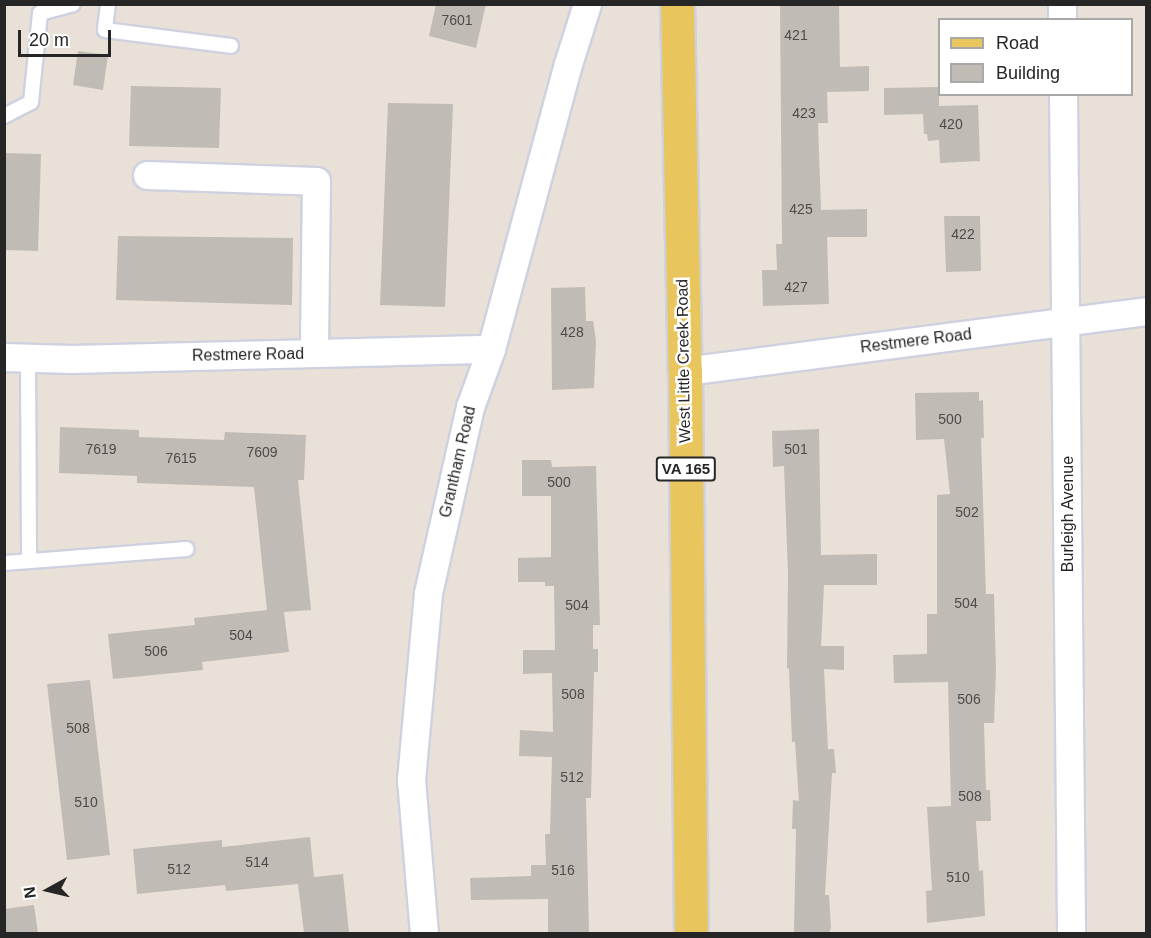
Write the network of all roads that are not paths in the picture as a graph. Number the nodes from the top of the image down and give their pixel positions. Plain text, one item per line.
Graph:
1 (73, 4) edge
2 (108, 4) edge
3 (587, 4) edge
4 (676, 4) edge
5 (231, 46) dead end
6 (1063, 96) edge
7 (4, 116) edge
8 (147, 175) dead end
9 (1146, 311) edge
10 (1067, 321) junction
11 (491, 349) junction
12 (314, 353) junction
13 (16, 358) edge
14 (685, 371) junction
15 (186, 549) dead end
16 (29, 560) junction
17 (4, 563) edge
18 (424, 933) edge
19 (691, 933) edge
20 (1071, 933) edge

1 - 7 lane
2 - 5 lane
3 - 11 street, Grantham Road
4 - 14 main road, West Little Creek Road / VA 165
6 - 10 street, Burleigh Avenue
8 - 12 street
9 - 10 street, Restmere Road
10 - 14 street, Restmere Road
10 - 20 street, Burleigh Avenue
11 - 12 street, Restmere Road
11 - 18 street, Grantham Road
12 - 13 street, Restmere Road
13 - 16 lane
14 - 19 main road, West Little Creek Road / VA 165
15 - 16 lane
16 - 17 lane

